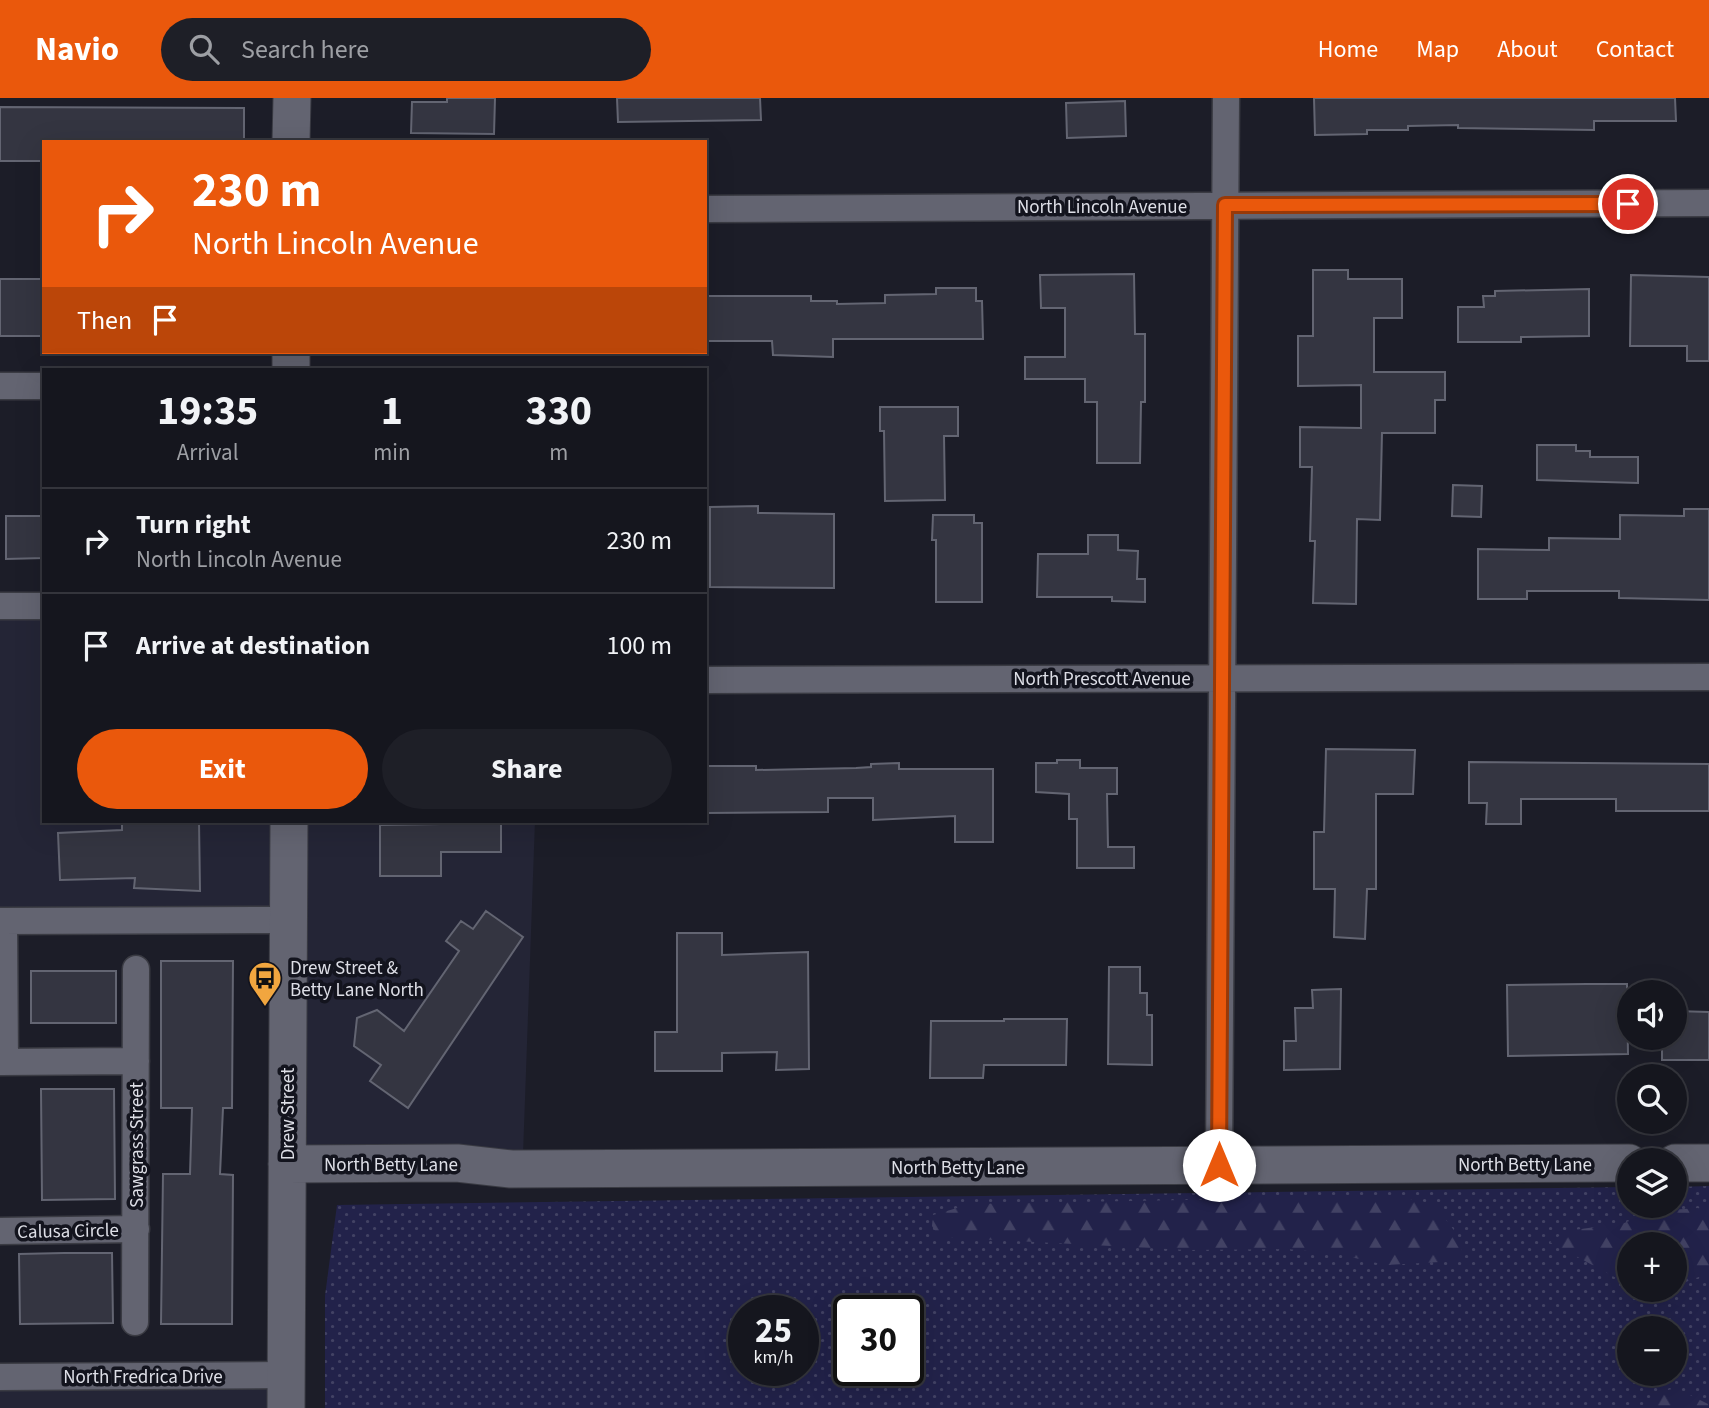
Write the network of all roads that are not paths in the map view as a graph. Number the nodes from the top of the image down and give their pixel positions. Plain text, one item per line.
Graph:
1 (292, 98) edge
2 (1226, 98) edge
3 (291, 140) edge
4 (1709, 203) edge
5 (1225, 205) junction
6 (707, 209) edge
7 (0, 386) edge
8 (42, 386) edge
9 (0, 606) edge
10 (42, 606) edge
11 (1222, 677) junction
12 (1709, 677) edge
13 (707, 680) edge
14 (289, 823) edge
15 (288, 920) junction
16 (2, 921) edge
17 (136, 969) dead end
18 (136, 1061) junction
19 (2, 1062) edge
20 (1617, 1163) edge
21 (1687, 1163) edge
22 (1709, 1163) edge
23 (287, 1164) junction
24 (1219, 1165) junction
25 (136, 1229) junction
26 (0, 1231) edge
27 (135, 1322) dead end
28 (0, 1377) edge
29 (286, 1392) edge

1 - 3 street
2 - 5 street
4 - 5 street, North Lincoln Avenue
5 - 6 street, North Lincoln Avenue
5 - 11 street
7 - 8 street
9 - 10 street
11 - 12 street, North Prescott Avenue
11 - 13 street, North Prescott Avenue
11 - 24 street
14 - 15 street, Drew Street
15 - 16 street
15 - 23 street, Drew Street
16 - 19 street
17 - 18 street, Sawgrass Street
18 - 19 street
18 - 25 street, Sawgrass Street
20 - 24 street, North Betty Lane
21 - 22 street
23 - 24 street, North Betty Lane
23 - 29 street, Drew Street
25 - 26 street, Calusa Circle
25 - 27 street, Sawgrass Street
28 - 29 street, North Fredrica Drive

